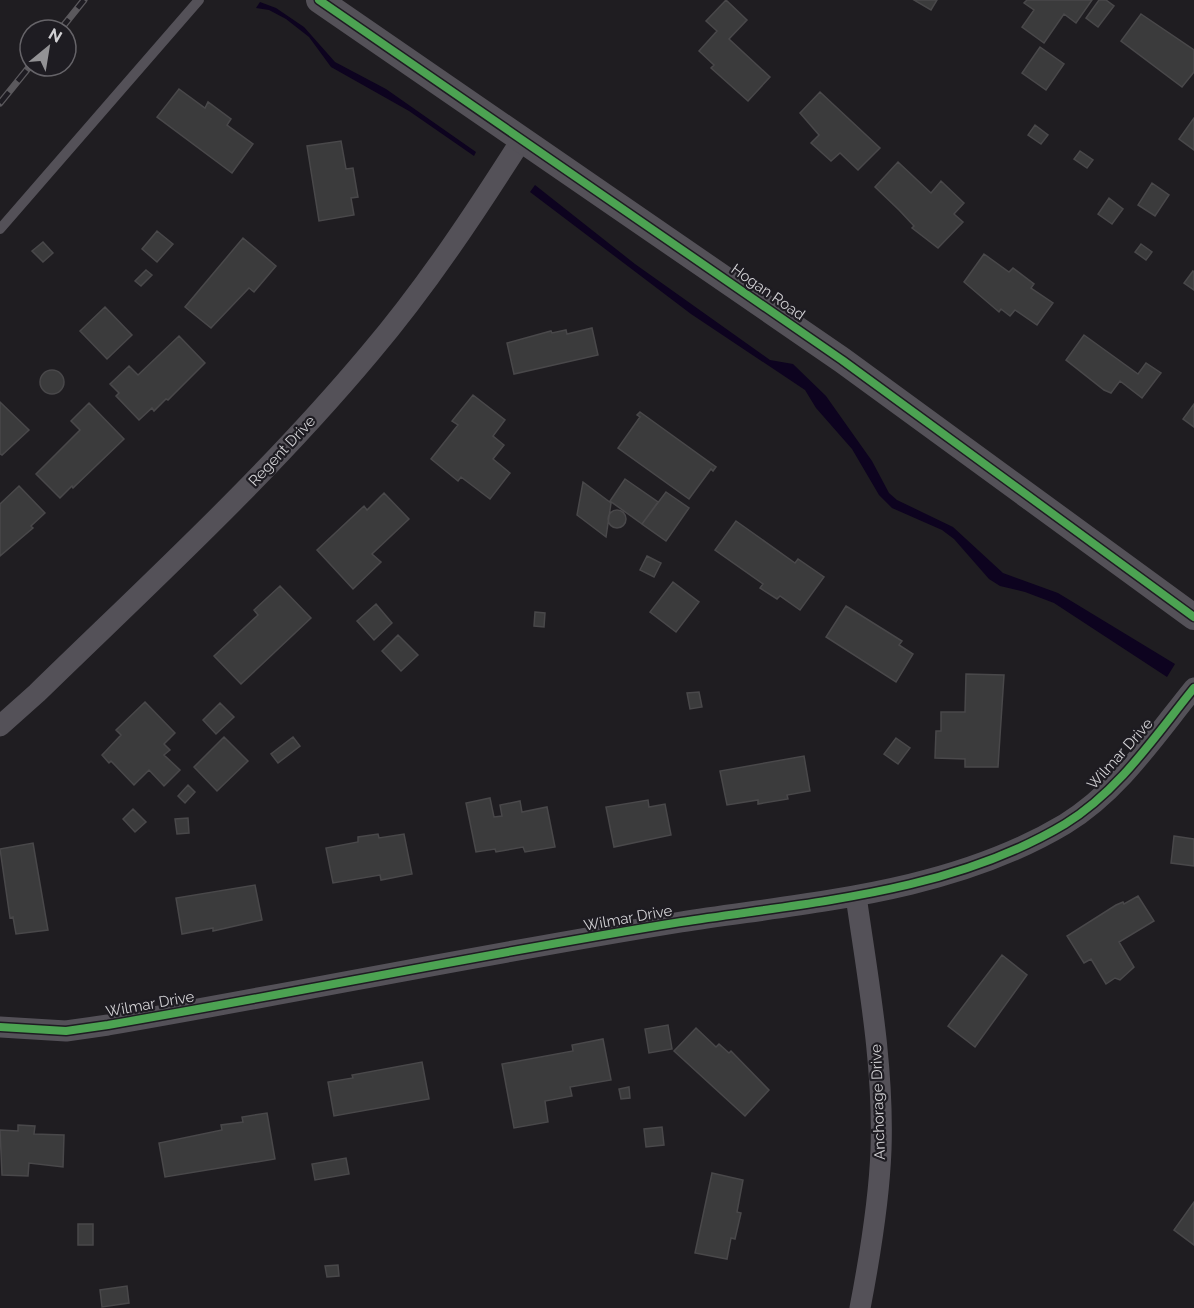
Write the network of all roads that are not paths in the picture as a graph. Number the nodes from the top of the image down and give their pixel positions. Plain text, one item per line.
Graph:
1 (199, 0) edge
2 (324, 1) edge
3 (522, 139) junction
4 (0, 230) edge
5 (1194, 617) edge
6 (1194, 688) edge
7 (0, 726) edge
8 (856, 896) junction
9 (0, 1027) edge
10 (860, 1308) edge

1 - 4 lane
2 - 3 street, Hogan Road
3 - 5 street, Hogan Road
3 - 7 street, Regent Drive
6 - 8 street, Wilmar Drive
8 - 9 street, Wilmar Drive
8 - 10 street, Anchorage Drive

